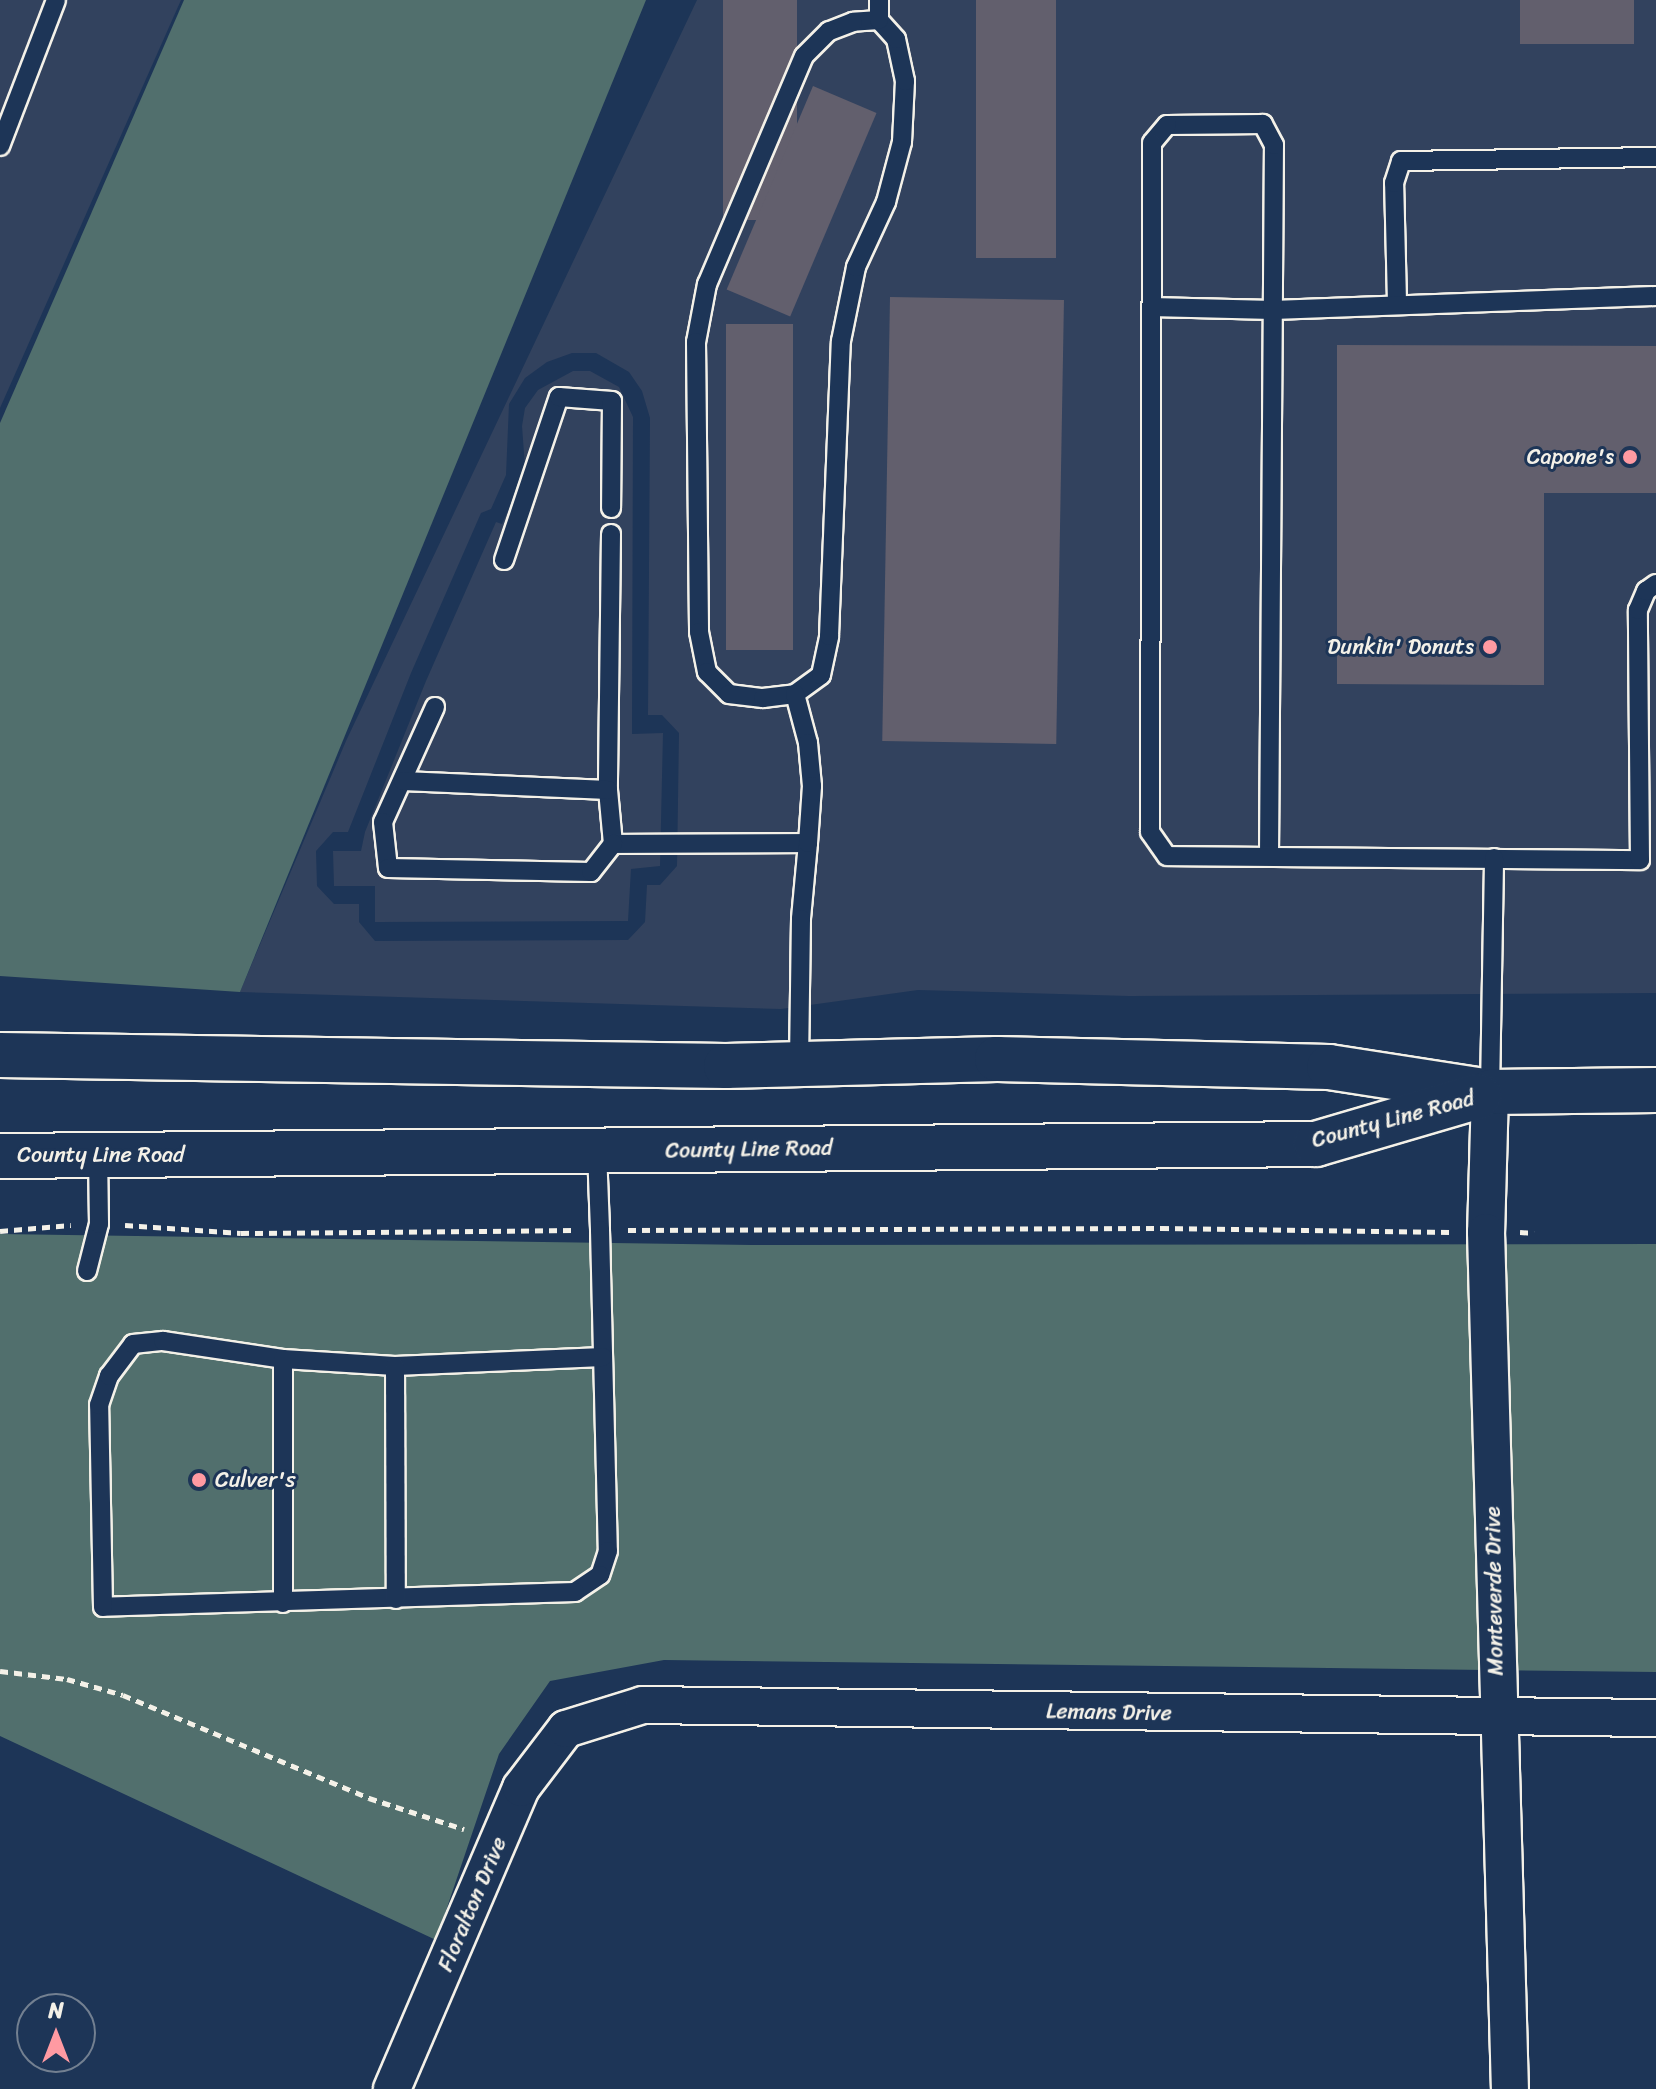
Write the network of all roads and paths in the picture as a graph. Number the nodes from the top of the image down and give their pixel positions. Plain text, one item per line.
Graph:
1 (56, 0) edge
2 (879, 0) edge
3 (879, 20) junction
4 (0, 146) edge
5 (1656, 157) edge
6 (1656, 296) edge
7 (1397, 302) junction
8 (1151, 307) junction
9 (1273, 310) junction
10 (611, 508) dead end
11 (611, 534) dead end
12 (504, 560) dead end
13 (1656, 584) edge
14 (795, 694) junction
15 (435, 707) dead end
16 (403, 781) junction
17 (608, 790) junction
18 (808, 843) junction
19 (613, 844) junction
20 (1269, 856) junction
21 (1494, 858) junction
22 (1648, 860) edge
23 (0, 1055) edge
24 (799, 1064) junction
25 (1656, 1090) edge
26 (1490, 1092) junction
27 (597, 1151) junction
28 (98, 1155) junction
29 (0, 1156) edge
30 (99, 1224) junction
31 (600, 1230) junction
32 (0, 1231) edge
33 (1486, 1232) junction
34 (1534, 1233) dead end
35 (87, 1271) dead end
36 (603, 1357) junction
37 (283, 1359) junction
38 (395, 1366) junction
39 (396, 1599) junction
40 (283, 1603) junction
41 (0, 1671) edge
42 (1497, 1718) junction
43 (1656, 1718) edge
44 (566, 1729) joint
45 (499, 1841) junction
46 (392, 2089) edge
47 (1510, 2089) edge

1 - 4 lane
2 - 3 lane
3 - 14 lane
3 - 14 lane
5 - 7 lane
6 - 7 lane
7 - 9 lane
8 - 9 lane
8 - 9 lane
8 - 20 lane
9 - 20 lane
10 - 12 lane
11 - 17 lane
13 - 22 lane
14 - 18 lane
15 - 16 lane
16 - 17 lane
16 - 19 lane
17 - 19 lane
18 - 19 lane
18 - 24 lane
20 - 21 lane
21 - 22 lane
21 - 26 lane
23 - 24 main road, County Line Road
24 - 26 main road, County Line Road
25 - 26 main road, County Line Road
26 - 27 main road, County Line Road
26 - 33 street, Monteverde Drive
27 - 28 main road, County Line Road
27 - 31 lane
28 - 29 main road, County Line Road
28 - 30 lane
30 - 31 path
30 - 32 path
30 - 35 lane
31 - 33 path
31 - 36 lane
33 - 34 path
33 - 42 street, Monteverde Drive
36 - 38 lane
36 - 39 lane
37 - 38 lane
37 - 40 lane
37 - 40 lane
38 - 39 lane
39 - 40 lane
41 - 45 path
42 - 43 street, Lemans Drive
42 - 44 street, Lemans Drive
42 - 47 street, Monteverde Drive
44 - 45 street, Floralton Drive
45 - 46 street, Floralton Drive

